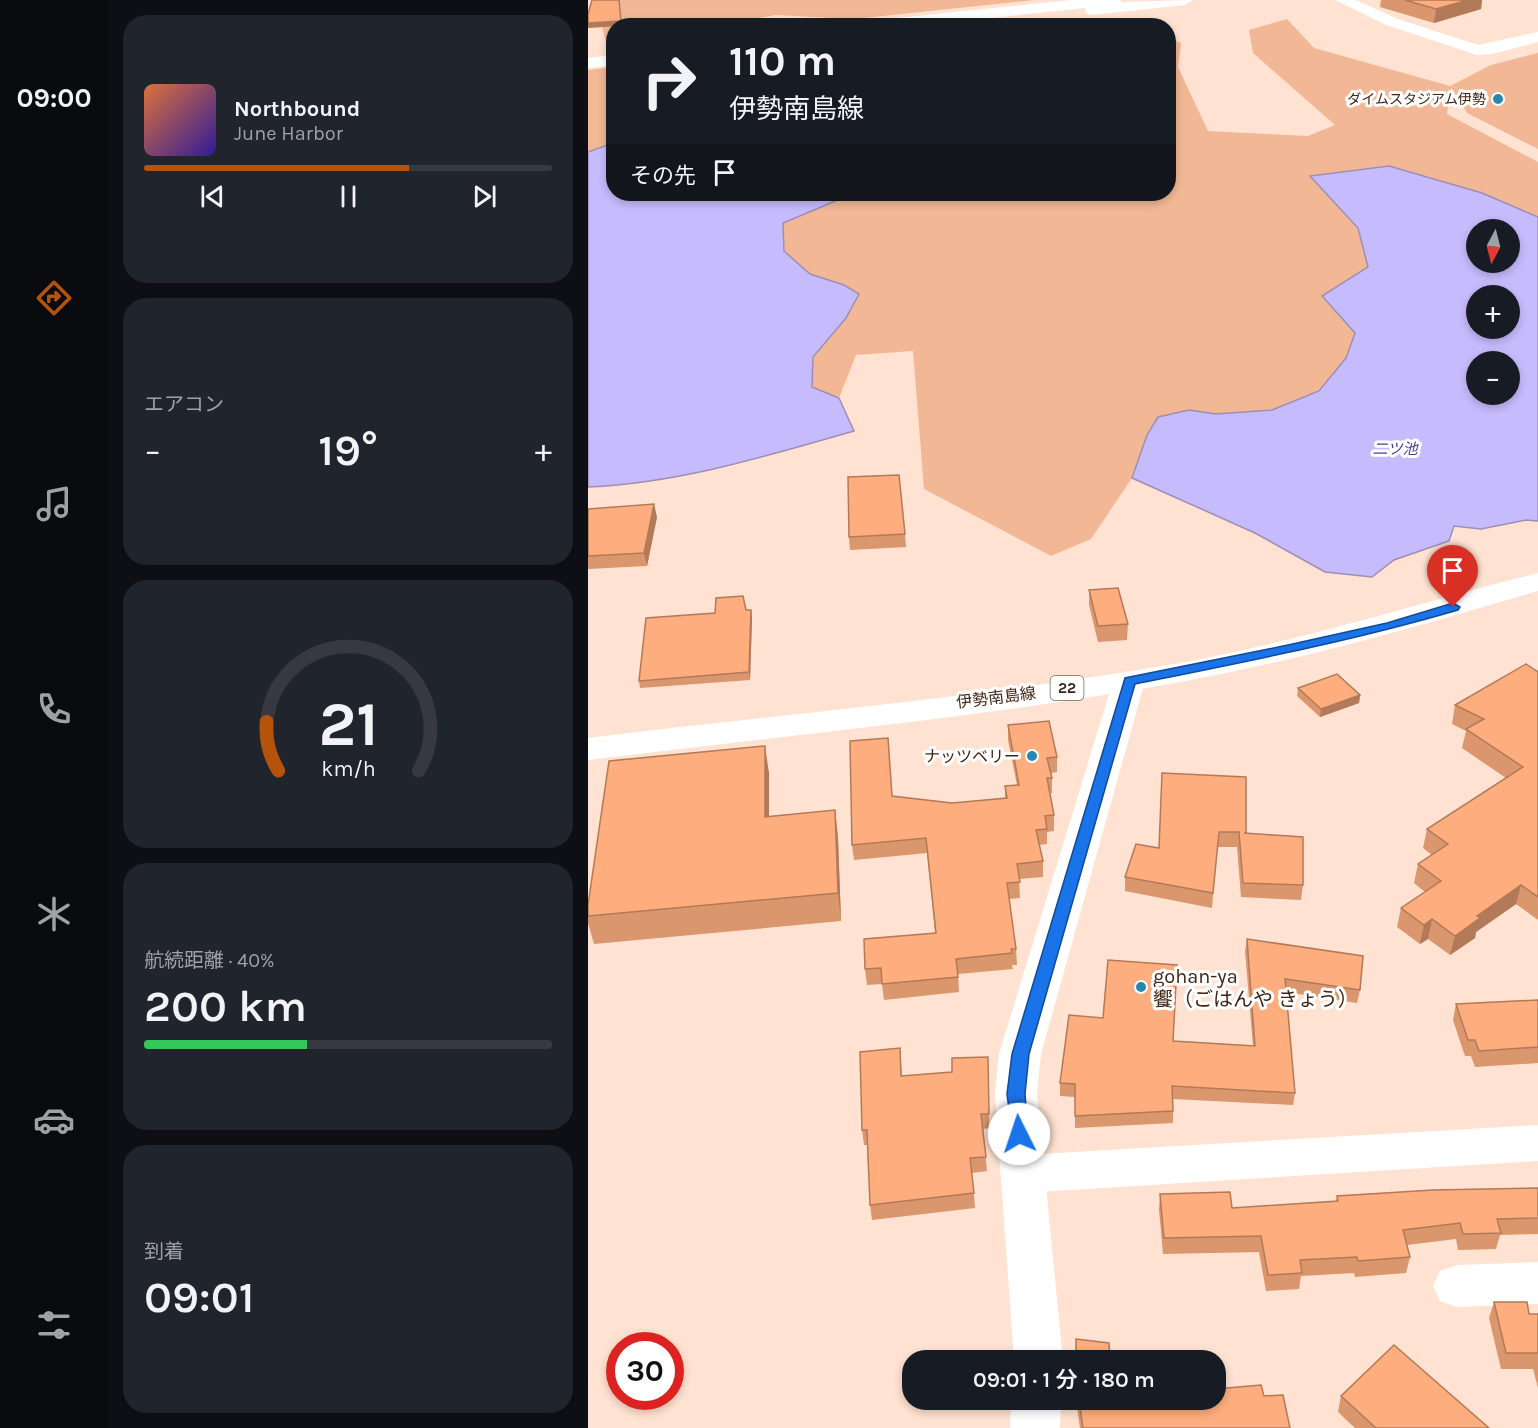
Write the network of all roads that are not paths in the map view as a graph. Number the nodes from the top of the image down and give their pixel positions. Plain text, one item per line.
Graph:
1 (1114, 0) edge
2 (1185, 0) edge
3 (1343, 0) edge
4 (943, 18) edge
5 (1017, 18) edge
6 (1538, 37) edge
7 (606, 53) edge
8 (588, 54) edge
9 (606, 61) edge
10 (588, 63) edge
11 (1538, 582) edge
12 (1129, 681) junction
13 (588, 749) edge
14 (1538, 1143) edge
15 (1022, 1174) junction
16 (1538, 1283) edge
17 (1457, 1286) dead end
18 (1037, 1350) edge
19 (1036, 1410) edge
20 (1035, 1428) edge

1 - 4 main road
2 - 5 main road
3 - 6 main road
7 - 8 main road
9 - 10 main road
11 - 12 main road, 伊勢南島線 / 22
12 - 13 main road, 伊勢南島線 / 22
12 - 15 main road
14 - 15 main road
15 - 18 main road
16 - 17 main road
19 - 20 main road

